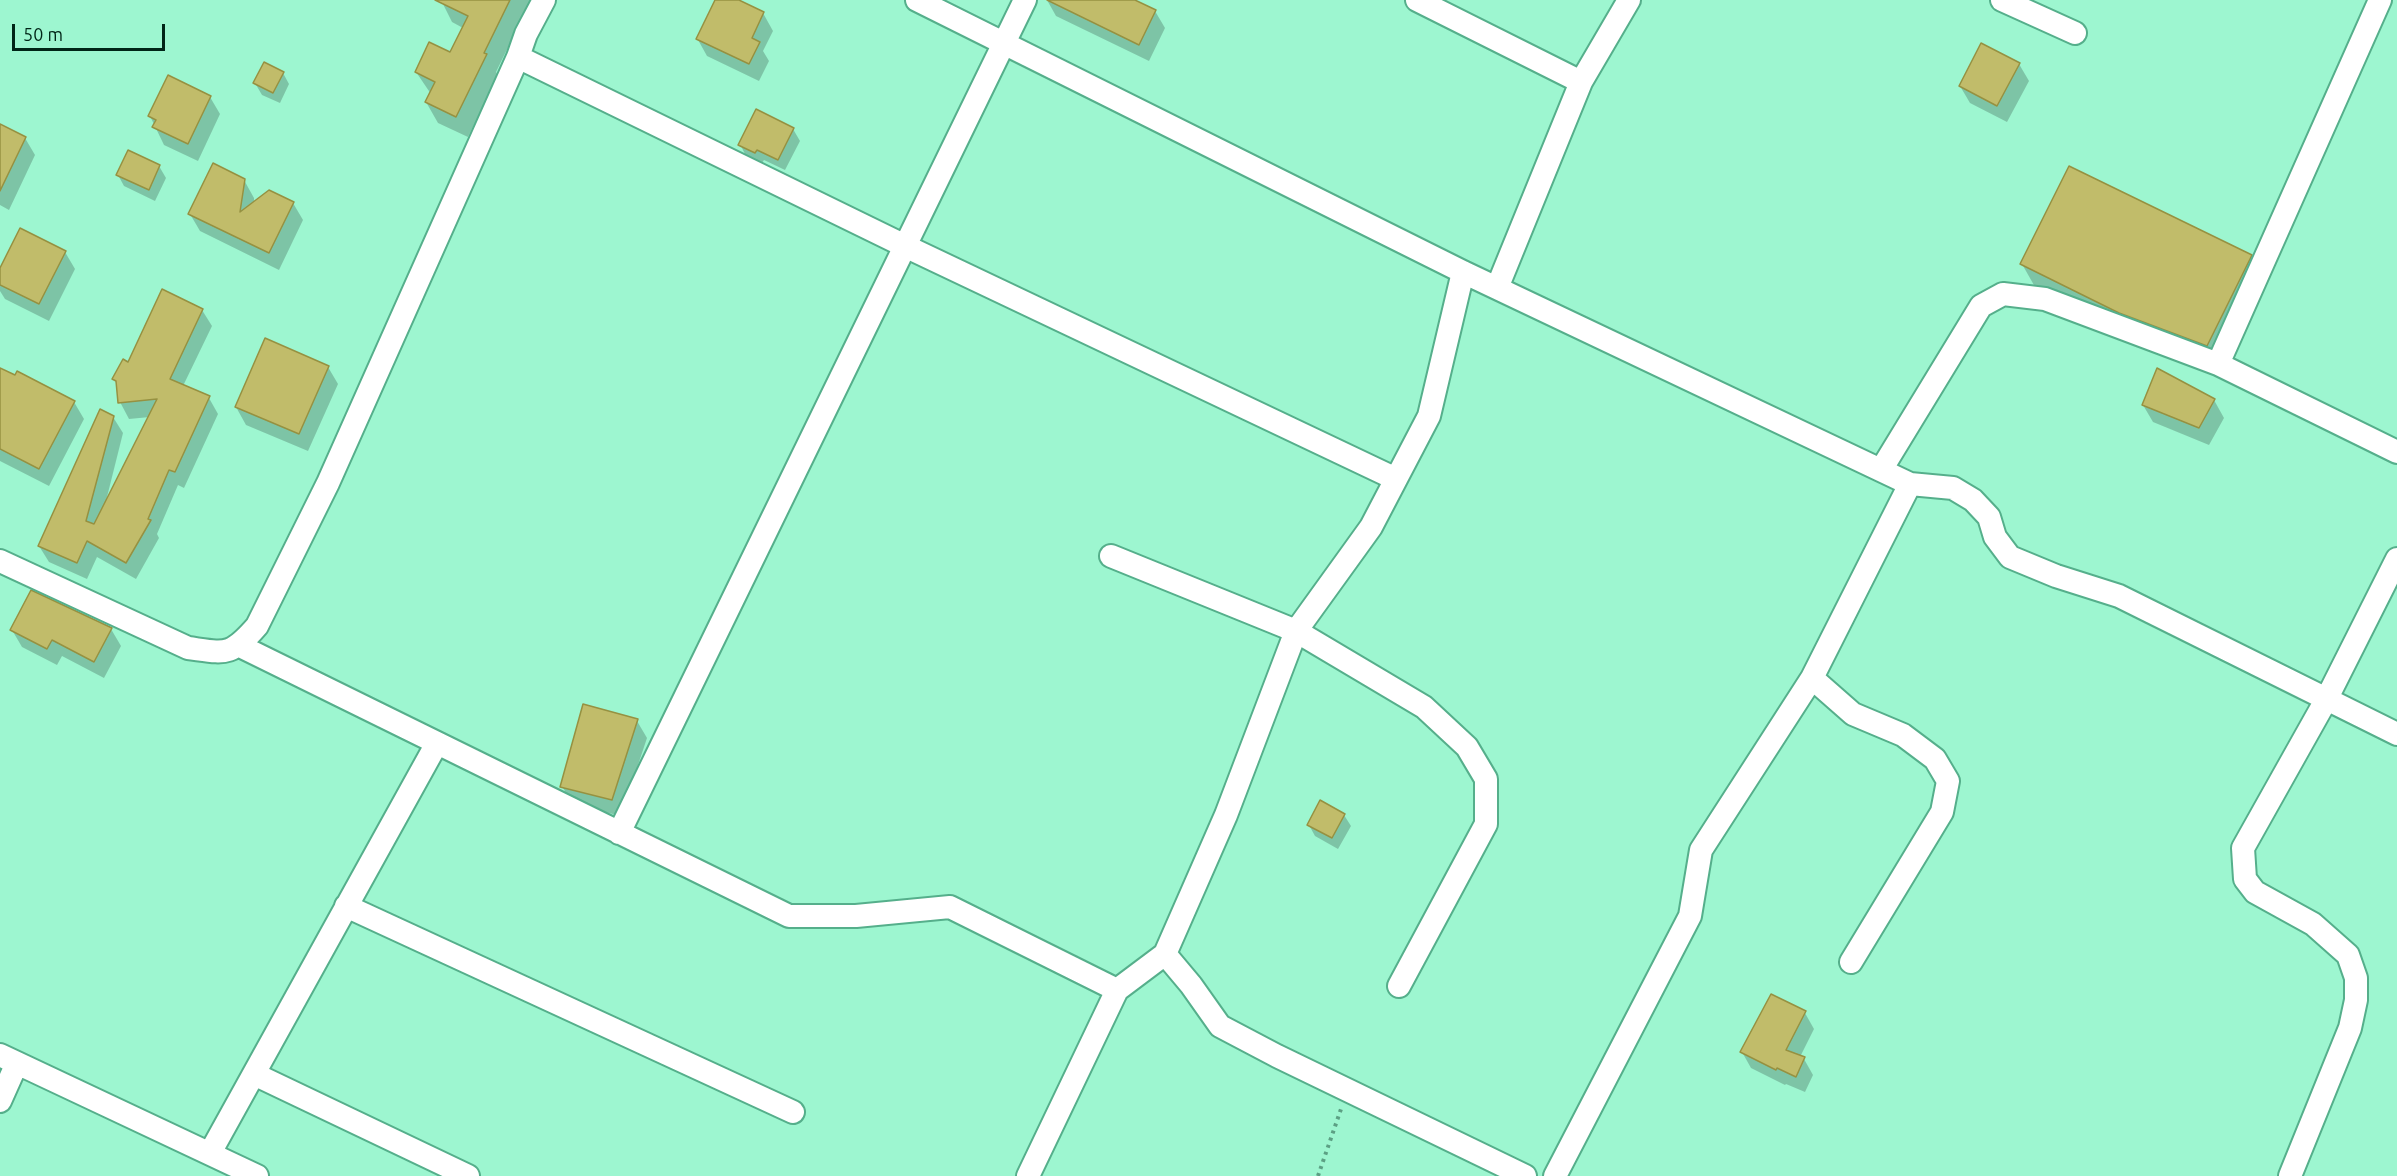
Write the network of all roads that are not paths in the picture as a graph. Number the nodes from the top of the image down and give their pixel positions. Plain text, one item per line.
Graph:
1 (544, 0) edge
2 (917, 0) edge
3 (1025, 0) edge
4 (1417, 0) edge
5 (1629, 0) edge
6 (2002, 0) edge
7 (2379, 0) edge
8 (2075, 33) dead end
9 (1004, 44) junction
10 (518, 57) junction
11 (1581, 82) junction
12 (905, 246) junction
13 (1463, 272) junction
14 (1497, 288) junction
15 (2218, 364) junction
16 (2397, 452) edge
17 (1881, 470) junction
18 (1396, 479) junction
19 (1910, 484) junction
20 (1111, 556) dead end
21 (2397, 559) edge
22 (2, 566) edge
23 (1296, 631) junction
24 (240, 646) junction
25 (1812, 678) junction
26 (2326, 700) junction
27 (2397, 734) edge
28 (437, 743) junction
29 (619, 833) junction
30 (346, 906) junction
31 (1165, 954) junction
32 (1851, 962) dead end
33 (1399, 986) dead end
34 (1117, 990) junction
35 (9, 1059) edge
36 (254, 1074) junction
37 (0, 1101) edge
38 (794, 1112) dead end
39 (214, 1162) edge
40 (257, 1176) edge
41 (468, 1176) edge
42 (1028, 1176) edge
43 (1525, 1176) edge
44 (1555, 1176) edge
45 (2290, 1176) edge

1 - 10 street
2 - 9 street
3 - 9 street
4 - 11 street
5 - 11 street
6 - 8 street
7 - 15 street
9 - 12 street
9 - 13 street
10 - 12 street
10 - 24 street
11 - 14 street
12 - 18 street
12 - 29 street
13 - 14 street
13 - 18 street
14 - 17 street
15 - 16 street
15 - 17 street
17 - 19 street
18 - 23 street
19 - 25 street
19 - 26 street
20 - 23 street
21 - 26 street
22 - 24 street
23 - 31 street
23 - 33 street
24 - 28 street
25 - 32 street
25 - 44 street
26 - 27 street
26 - 45 street
28 - 29 street
28 - 30 street
29 - 34 street
30 - 36 street
30 - 38 street
31 - 34 street
31 - 43 street
34 - 42 street
35 - 37 street
35 - 39 street
36 - 39 street
36 - 41 street
39 - 40 street

